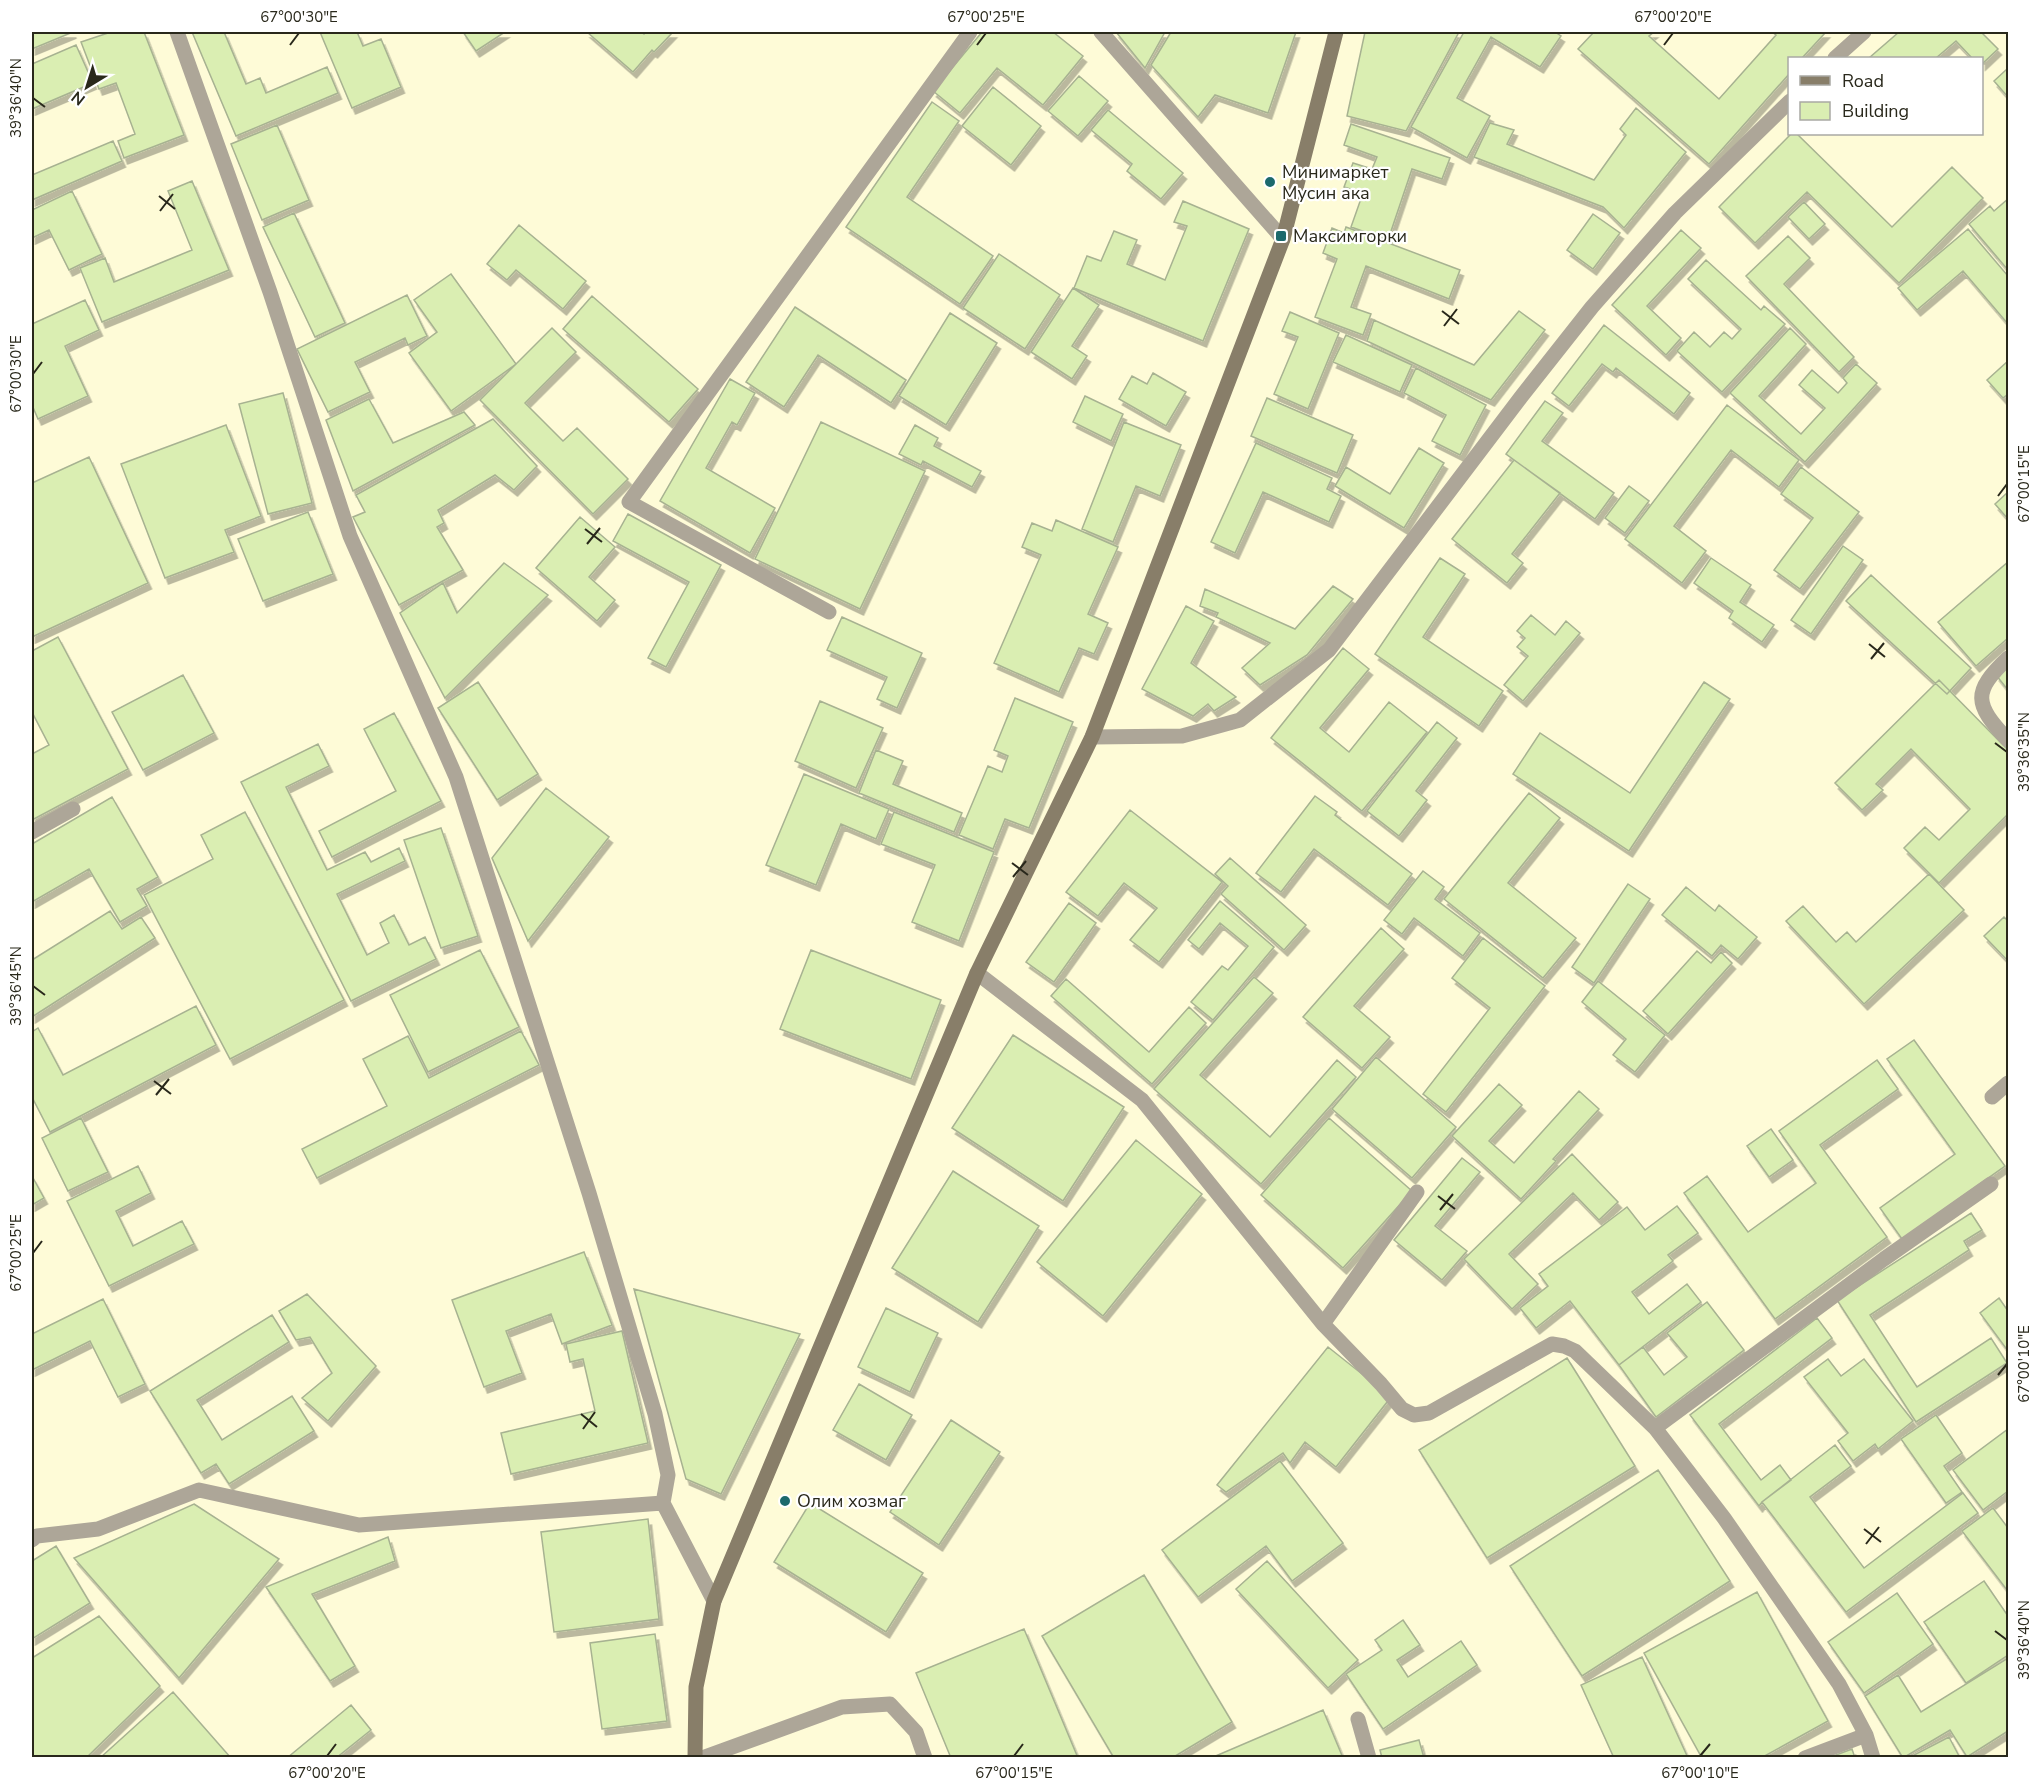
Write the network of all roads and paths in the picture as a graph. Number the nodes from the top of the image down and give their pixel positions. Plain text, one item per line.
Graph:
1 (177, 32) edge
2 (970, 32) edge
3 (1101, 32) edge
4 (1336, 32) edge
5 (1864, 32) edge
6 (1836, 57) edge
7 (1788, 104) edge
8 (1283, 239) junction
9 (829, 612) dead end
10 (2008, 658) edge
11 (1092, 737) junction
12 (2008, 740) edge
13 (73, 809) dead end
14 (32, 832) edge
15 (977, 973) junction
16 (2008, 1083) edge
17 (1992, 1097) dead end
18 (1991, 1184) dead end
19 (1417, 1192) dead end
20 (1323, 1324) junction
21 (1655, 1428) junction
22 (663, 1503) junction
23 (34, 1534) edge
24 (714, 1601) junction
25 (1358, 1719) dead end
26 (1866, 1735) junction
27 (695, 1758) edge
28 (702, 1758) edge
29 (925, 1758) edge
30 (1369, 1758) edge
31 (1805, 1758) edge
32 (1873, 1758) edge

1 - 22 street
2 - 9 street
3 - 8 street
4 - 8 main road
5 - 6 street
7 - 11 street
8 - 11 main road
10 - 12 street
11 - 15 main road
13 - 14 street
15 - 20 street
15 - 24 main road
16 - 17 street
18 - 21 street
19 - 20 street
20 - 21 street
21 - 26 street
22 - 23 street
22 - 24 street
24 - 27 main road
25 - 30 street
26 - 31 street
26 - 32 street
28 - 29 street

